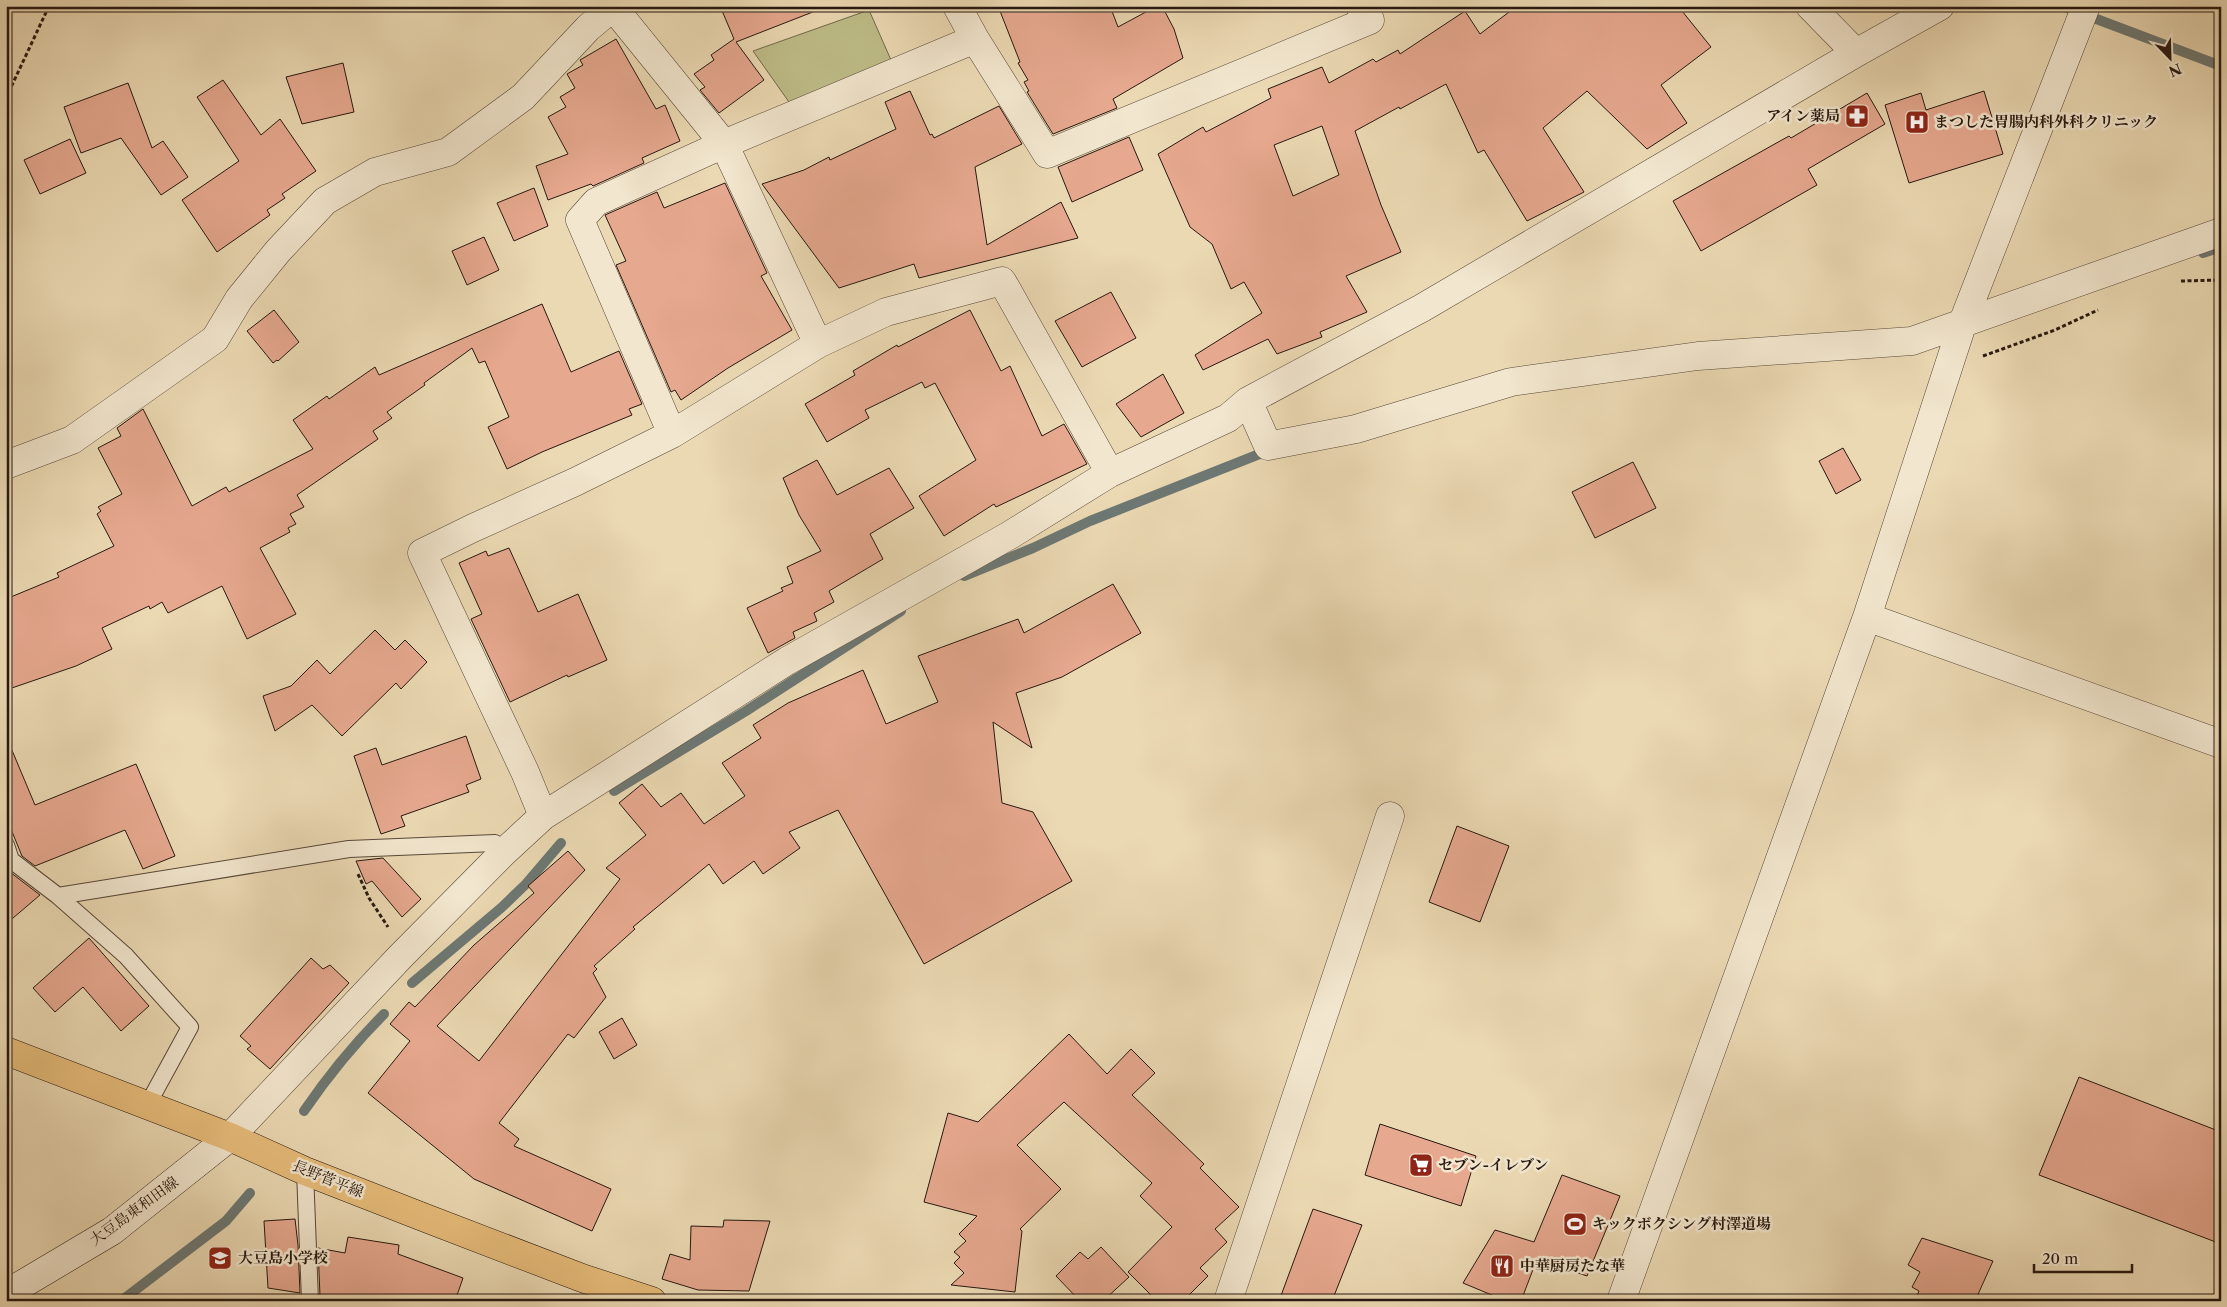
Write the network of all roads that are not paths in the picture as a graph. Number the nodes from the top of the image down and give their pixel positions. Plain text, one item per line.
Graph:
1 (957, 6) edge
2 (1360, 6) edge
3 (1810, 6) edge
4 (1940, 6) edge
5 (614, 7) edge
6 (2083, 13) edge
7 (975, 39) junction
8 (1856, 53) junction
9 (724, 144) junction
10 (2221, 232) edge
11 (1963, 322) junction
12 (818, 344) junction
13 (1248, 401) junction
14 (672, 434) junction
15 (6, 465) edge
16 (1110, 473) junction
17 (1868, 617) junction
18 (2221, 744) edge
19 (543, 816) junction
20 (1390, 816) dead end
21 (504, 852) junction
22 (8, 857) edge
23 (58, 896) junction
24 (6, 1051) edge
25 (148, 1104) junction
26 (230, 1137) junction
27 (305, 1171) junction
28 (6, 1294) edge
29 (310, 1301) edge
30 (652, 1301) edge
31 (1228, 1301) edge
32 (1621, 1301) edge

1 - 7 street
2 - 7 street
3 - 8 street
4 - 8 street, 大豆島東和田線
5 - 9 street
5 - 15 street
6 - 11 street
7 - 9 street
8 - 13 street, 大豆島東和田線
9 - 12 street
9 - 14 street
10 - 11 street
11 - 13 street
11 - 17 street
12 - 14 street
12 - 16 street
13 - 16 street, 大豆島東和田線
14 - 19 street
16 - 19 street, 大豆島東和田線
17 - 18 street
17 - 32 street
19 - 21 street, 大豆島東和田線
20 - 31 street
21 - 23 lane
21 - 26 street, 大豆島東和田線
22 - 23 lane
23 - 25 lane
24 - 25 main road, 長野菅平線
25 - 26 main road, 長野菅平線
26 - 27 main road, 長野菅平線
26 - 28 street, 大豆島東和田線
27 - 29 lane
27 - 30 main road, 長野菅平線

